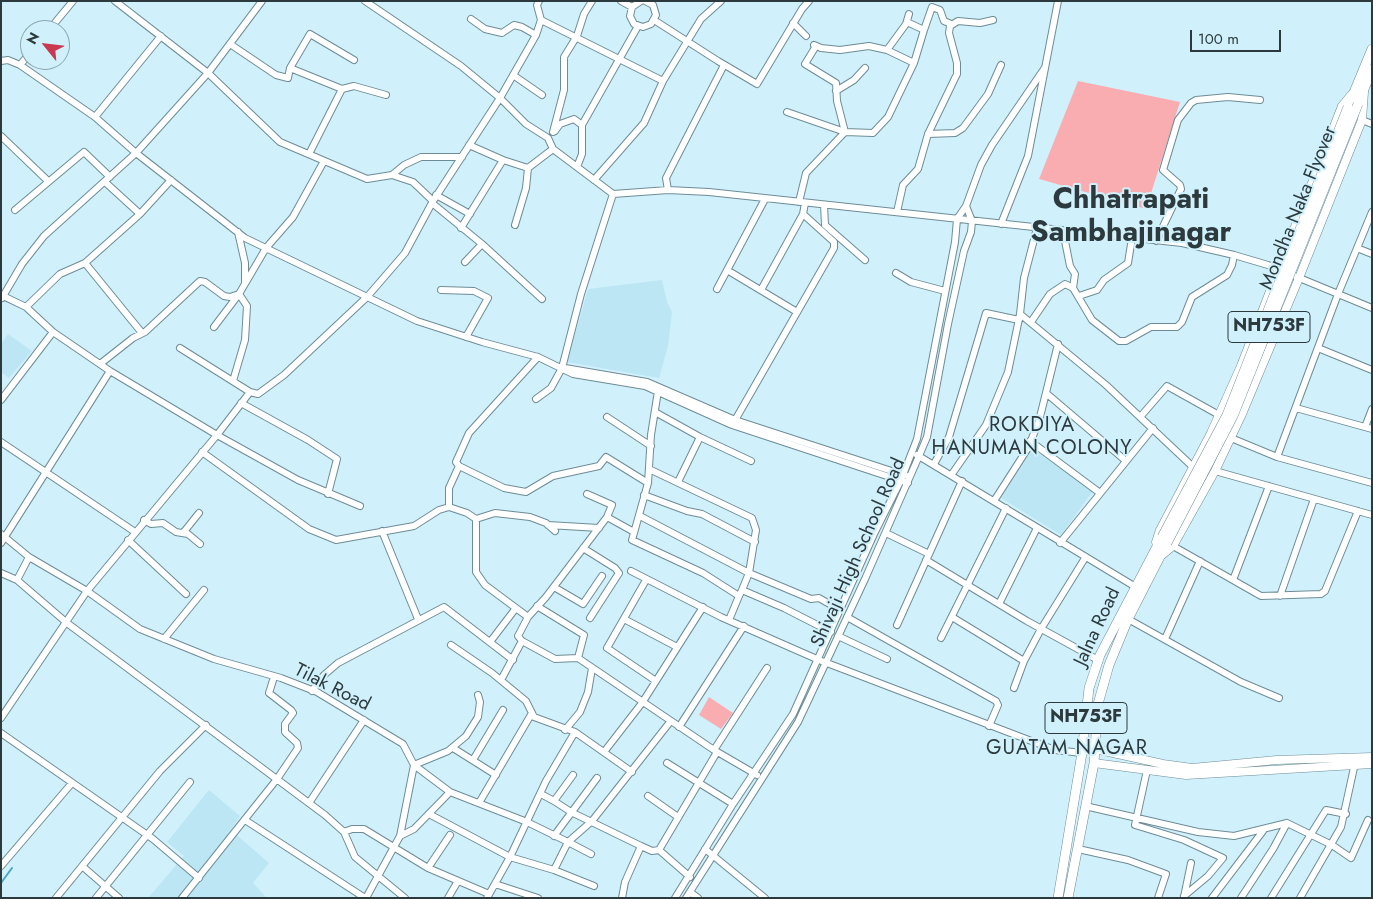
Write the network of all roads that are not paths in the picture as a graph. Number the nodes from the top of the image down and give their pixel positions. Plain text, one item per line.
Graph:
1 (73, 1) edge
2 (262, 1) edge
3 (365, 1) edge
4 (529, 1) edge
5 (592, 1) edge
6 (621, 1) edge
7 (646, 1) edge
8 (721, 1) edge
9 (809, 1) edge
10 (1058, 1) edge
11 (119, 3) edge
12 (538, 3) edge
13 (632, 7) junction
14 (909, 14) dead end
15 (471, 19) dead end
16 (57, 20) edge
17 (541, 20) junction
18 (654, 20) junction
19 (994, 20) dead end
20 (907, 22) junction
21 (793, 23) junction
22 (952, 24) junction
23 (638, 26) junction
24 (924, 30) junction
25 (536, 35) junction
26 (161, 36) junction
27 (577, 36) junction
28 (806, 36) dead end
29 (688, 42) junction
30 (230, 44) junction
31 (1372, 49) edge
32 (887, 50) junction
33 (620, 58) junction
34 (3, 59) edge
35 (354, 60) dead end
36 (914, 63) junction
37 (20, 65) edge
38 (724, 65) junction
39 (1001, 65) dead end
40 (290, 68) junction
41 (865, 68) dead end
42 (1044, 69) junction
43 (1372, 69) edge
44 (27, 70) edge
45 (208, 73) junction
46 (513, 75) junction
47 (663, 81) junction
48 (1361, 87) junction
49 (342, 90) junction
50 (836, 91) junction
51 (386, 95) dead end
52 (542, 96) dead end
53 (500, 98) junction
54 (1260, 100) dead end
55 (787, 112) dead end
56 (95, 117) junction
57 (1362, 120) junction
58 (1372, 124) edge
59 (582, 125) junction
60 (553, 132) junction
61 (845, 132) junction
62 (928, 134) junction
63 (1, 136) edge
64 (548, 138) junction
65 (469, 145) junction
66 (552, 149) junction
67 (136, 153) junction
68 (308, 154) junction
69 (462, 157) junction
70 (503, 160) junction
71 (324, 161) junction
72 (577, 167) junction
73 (528, 168) junction
74 (392, 176) junction
75 (107, 179) junction
76 (171, 180) junction
77 (594, 180) junction
78 (48, 181) junction
79 (668, 190) junction
80 (613, 194) junction
81 (765, 199) junction
82 (434, 200) junction
83 (802, 202) junction
84 (824, 205) junction
85 (966, 206) junction
86 (15, 210) dead end
87 (897, 212) junction
88 (1372, 212) edge
89 (140, 214) junction
90 (470, 214) junction
91 (803, 214) junction
92 (957, 219) junction
93 (972, 221) junction
94 (1001, 224) junction
95 (515, 225) dead end
96 (461, 228) junction
97 (1037, 228) junction
98 (1063, 231) junction
99 (238, 232) junction
100 (1132, 238) junction
101 (1156, 241) junction
102 (482, 244) junction
103 (266, 248) junction
104 (1357, 248) junction
105 (1372, 254) edge
106 (1234, 255) junction
107 (865, 260) dead end
108 (465, 262) dead end
109 (85, 263) junction
110 (1277, 269) junction
111 (728, 270) junction
112 (896, 273) dead end
113 (1300, 278) junction
114 (245, 284) junction
115 (1073, 288) junction
116 (717, 289) dead end
117 (441, 290) dead end
118 (761, 290) junction
119 (945, 291) junction
120 (239, 294) junction
121 (1338, 294) junction
122 (1079, 296) junction
123 (2, 297) edge
124 (367, 297) junction
125 (542, 299) dead end
126 (26, 307) junction
127 (1372, 308) edge
128 (797, 312) junction
129 (1019, 317) junction
130 (1030, 322) junction
131 (214, 327) dead end
132 (53, 332) junction
133 (142, 334) junction
134 (466, 337) junction
135 (1058, 344) junction
136 (180, 348) dead end
137 (1318, 348) junction
138 (538, 357) junction
139 (100, 364) junction
140 (562, 368) junction
141 (1372, 370) edge
142 (110, 371) junction
143 (234, 381) junction
144 (658, 391) junction
145 (250, 392) junction
146 (1046, 393) junction
147 (536, 399) dead end
148 (1, 400) edge
149 (242, 402) junction
150 (1296, 408) junction
151 (1372, 409) edge
152 (655, 412) junction
153 (1220, 415) junction
154 (1141, 416) junction
155 (607, 417) dead end
156 (734, 422) junction
157 (1153, 428) junction
158 (1368, 428) edge
159 (217, 435) junction
160 (700, 437) junction
161 (1231, 438) junction
162 (1030, 441) junction
163 (1, 442) edge
164 (651, 446) junction
165 (202, 452) junction
166 (912, 452) junction
167 (920, 456) junction
168 (1277, 457) junction
169 (751, 461) dead end
170 (1126, 461) junction
171 (934, 464) junction
172 (459, 466) junction
173 (1194, 467) junction
174 (649, 469) junction
175 (47, 471) junction
176 (1215, 471) junction
177 (952, 474) junction
178 (902, 478) junction
179 (910, 480) junction
180 (962, 481) junction
181 (678, 482) junction
182 (648, 483) junction
183 (1372, 483) edge
184 (1269, 486) junction
185 (328, 494) junction
186 (587, 494) dead end
187 (1100, 494) junction
188 (644, 495) junction
189 (1314, 499) junction
190 (994, 501) junction
191 (360, 506) dead end
192 (449, 507) junction
193 (1006, 508) junction
194 (1358, 511) junction
195 (199, 513) dead end
196 (1372, 515) edge
197 (640, 516) junction
198 (607, 517) junction
199 (476, 519) junction
200 (144, 520) junction
201 (548, 525) junction
202 (599, 528) junction
203 (1038, 528) junction
204 (555, 531) dead end
205 (135, 532) junction
206 (379, 532) junction
207 (634, 532) junction
208 (183, 533) junction
209 (886, 533) junction
210 (4, 535) edge
211 (128, 540) junction
212 (754, 542) junction
213 (1167, 542) junction
214 (1, 543) edge
215 (1060, 543) junction
216 (200, 544) dead end
217 (583, 548) junction
218 (1157, 554) junction
219 (927, 557) junction
220 (29, 558) junction
221 (1085, 558) junction
222 (1200, 562) junction
223 (631, 571) dead end
224 (1, 573) edge
225 (749, 573) junction
226 (602, 576) dead end
227 (16, 580) junction
228 (646, 580) junction
229 (1233, 580) junction
230 (968, 585) junction
231 (1134, 586) junction
232 (554, 587) junction
233 (204, 590) dead end
234 (87, 591) junction
235 (740, 593) junction
236 (186, 594) dead end
237 (1280, 596) junction
238 (999, 604) junction
239 (537, 606) junction
240 (703, 607) junction
241 (516, 608) junction
242 (840, 610) junction
243 (528, 616) junction
244 (847, 617) junction
245 (952, 617) junction
246 (590, 618) dead end
247 (418, 619) junction
248 (624, 619) junction
249 (1128, 619) junction
250 (729, 620) junction
251 (67, 623) junction
252 (897, 625) dead end
253 (744, 626) junction
254 (1041, 629) junction
255 (831, 632) junction
256 (838, 636) junction
257 (941, 638) dead end
258 (164, 639) junction
259 (1165, 639) junction
260 (522, 641) junction
261 (490, 642) junction
262 (451, 645) dead end
263 (677, 647) junction
264 (578, 658) junction
265 (887, 659) dead end
266 (514, 660) junction
267 (818, 660) junction
268 (1098, 660) junction
269 (1024, 661) junction
270 (826, 662) junction
271 (592, 668) junction
272 (767, 668) dead end
273 (274, 677) junction
274 (501, 680) junction
275 (656, 681) junction
276 (1014, 688) dead end
277 (312, 691) junction
278 (478, 695) dead end
279 (1279, 698) dead end
280 (642, 703) junction
281 (503, 710) dead end
282 (532, 713) junction
283 (1, 718) edge
284 (364, 720) junction
285 (670, 722) junction
286 (206, 725) junction
287 (989, 726) junction
288 (679, 727) junction
289 (564, 730) junction
290 (574, 732) junction
291 (1, 733) edge
292 (453, 748) junction
293 (1095, 749) junction
294 (716, 751) junction
295 (604, 752) junction
296 (1082, 753) junction
297 (1372, 757) edge
298 (473, 760) junction
299 (667, 763) dead end
300 (1094, 763) junction
301 (1355, 763) junction
302 (1372, 764) edge
303 (414, 765) junction
304 (1147, 770) junction
305 (632, 772) junction
306 (755, 773) junction
307 (496, 775) junction
308 (573, 775) dead end
309 (597, 778) dead end
310 (762, 778) junction
311 (277, 779) junction
312 (190, 782) dead end
313 (699, 782) junction
314 (72, 783) junction
315 (450, 792) junction
316 (541, 794) junction
317 (648, 796) dead end
318 (554, 801) junction
319 (309, 803) junction
320 (479, 803) junction
321 (733, 804) junction
322 (1085, 806) junction
323 (572, 812) junction
324 (429, 814) junction
325 (1346, 814) junction
326 (678, 817) junction
327 (122, 818) junction
328 (1136, 818) junction
329 (245, 820) junction
330 (1368, 820) dead end
331 (592, 821) junction
332 (527, 822) junction
333 (1287, 823) junction
334 (1263, 831) junction
335 (344, 832) junction
336 (1310, 834) junction
337 (147, 835) junction
338 (450, 835) dead end
339 (400, 836) junction
340 (554, 836) junction
341 (568, 842) junction
342 (1332, 845) junction
343 (641, 846) junction
344 (705, 849) junction
345 (1078, 849) junction
346 (395, 850) junction
347 (659, 850) junction
348 (591, 854) dead end
349 (713, 855) junction
350 (510, 857) junction
351 (1191, 864) dead end
352 (1, 866) edge
353 (82, 866) junction
354 (428, 868) junction
355 (554, 870) junction
356 (379, 875) junction
357 (689, 875) junction
358 (199, 878) junction
359 (458, 881) junction
360 (495, 884) junction
361 (694, 885) junction
362 (105, 886) junction
363 (594, 886) dead end
364 (688, 895) edge
365 (488, 896) edge
366 (1184, 897) edge
367 (56, 898) edge
368 (96, 898) edge
369 (119, 898) edge
370 (182, 898) edge
371 (366, 898) edge
372 (405, 898) edge
373 (448, 898) edge
374 (538, 898) edge
375 (622, 898) edge
376 (675, 898) edge
377 (698, 898) edge
378 (765, 898) edge
379 (1058, 898) edge
380 (1068, 898) edge
381 (1158, 898) edge
382 (1212, 898) edge
383 (1241, 898) edge
384 (1271, 898) edge
385 (1300, 898) edge

1 - 16 street
2 - 30 street
3 - 53 street
4 - 12 street
5 - 27 street
6 - 13 street
7 - 13 street
7 - 18 street
8 - 29 street
9 - 21 street
10 - 42 street
11 - 26 street
12 - 17 street
13 - 23 street
14 - 20 street
15 - 25 street
17 - 25 street
17 - 27 street
18 - 23 street
18 - 29 street
19 - 22 street
20 - 24 street
20 - 32 street
21 - 28 street
21 - 38 street
22 - 24 street
22 - 62 street
23 - 33 street
24 - 36 street
25 - 46 street
26 - 45 street
26 - 56 street
27 - 33 street
27 - 60 street
29 - 38 street
29 - 47 street
30 - 40 street
30 - 45 street
31 - 48 highway, NH753F
32 - 36 street
32 - 50 street
33 - 47 street
33 - 59 street
34 - 37 street
35 - 40 street
36 - 61 street
38 - 79 street
39 - 62 street
40 - 49 street
41 - 50 street
42 - 85 street, Shivaji High School Road
42 - 94 street
43 - 48 highway, NH753F
44 - 56 street
45 - 67 street
45 - 68 street
46 - 52 street
46 - 53 street
47 - 77 street
48 - 57 main road
48 - 110 main road
48 - 213 highway, Mondha Naka Flyover / NH753F, bridge
48 - 213 highway, Mondha Naka Flyover / NH753F, bridge
49 - 51 street
49 - 68 street
50 - 61 street
53 - 64 street
53 - 65 street
54 - 101 street
55 - 61 street
56 - 67 street
57 - 58 street
57 - 113 main road
59 - 60 street
59 - 72 street
60 - 64 street
61 - 83 street
62 - 87 street
63 - 78 street
64 - 66 street
65 - 69 street
65 - 70 street
66 - 72 street
66 - 73 street
67 - 75 street
67 - 76 street
68 - 71 street
69 - 74 street
69 - 82 street
70 - 73 street
70 - 90 street
71 - 74 street
71 - 103 street
72 - 77 street
73 - 95 street
74 - 82 street
75 - 78 street
75 - 89 street
75 - 123 street
76 - 89 street
76 - 99 street
77 - 80 street
78 - 86 street
79 - 80 street
79 - 81 street
80 - 140 street
81 - 83 street
81 - 111 street
82 - 90 street
82 - 96 street
82 - 124 street
83 - 84 street
83 - 91 street
84 - 87 street
84 - 107 street
85 - 92 street, Shivaji High School Road
85 - 93 street
87 - 92 street
88 - 104 street
89 - 109 street
90 - 96 street
91 - 118 street
91 - 128 street
92 - 93 street
92 - 119 street, Shivaji High School Road
93 - 94 street
93 - 167 street, Shivaji High School Road
94 - 97 street
96 - 102 street
97 - 98 street
97 - 129 street
98 - 100 street
98 - 115 street
99 - 103 street
99 - 114 street
100 - 101 street
100 - 122 street
101 - 106 street
102 - 108 street
102 - 125 street
103 - 114 street
103 - 124 street
104 - 105 street
104 - 121 street
106 - 110 street
106 - 122 street
109 - 126 street
109 - 133 street
110 - 113 street
110 - 153 main road
111 - 116 street
111 - 118 street
112 - 119 street
113 - 121 street
113 - 161 main road
114 - 120 street
115 - 122 street
115 - 130 street
117 - 134 street
118 - 128 street
119 - 166 street, Shivaji High School Road
120 - 131 street
120 - 133 street
120 - 143 street
121 - 127 street
121 - 137 street
123 - 126 street
124 - 134 street
124 - 145 street
126 - 132 street
128 - 156 street
129 - 130 street
129 - 171 street
129 - 177 street
130 - 135 street
132 - 139 street
132 - 148 street
133 - 139 street
134 - 138 street
135 - 146 street
135 - 154 street
136 - 143 street
137 - 141 street
137 - 150 street
138 - 140 street
138 - 172 street
139 - 142 street
140 - 144 street
140 - 147 street
140 - 156 street
142 - 159 street
142 - 175 street
143 - 145 street
144 - 152 street
144 - 156 street
145 - 149 street
146 - 162 street
146 - 170 street
149 - 159 street
149 - 185 street
150 - 158 street
150 - 168 street
151 - 158 street
152 - 160 street
152 - 164 street
153 - 154 street
153 - 173 main road
154 - 157 street
155 - 164 street
156 - 178 street
157 - 170 street
157 - 173 street
159 - 165 street
159 - 185 street
160 - 169 street
160 - 181 street
161 - 168 street
161 - 176 main road
162 - 187 street
162 - 190 street
163 - 175 street
164 - 174 street
165 - 200 street
165 - 206 street
166 - 167 street
166 - 178 street, Shivaji High School Road
167 - 171 street
167 - 179 street, Shivaji High School Road
168 - 183 street
170 - 187 street
171 - 177 street
172 - 182 street
172 - 192 street
173 - 218 main road
174 - 181 street
174 - 182 street
175 - 205 street
175 - 210 street
176 - 184 street
176 - 213 main road
177 - 180 street
178 - 179 street
178 - 242 street, Shivaji High School Road
179 - 209 street, Shivaji High School Road
180 - 190 street
180 - 219 street
181 - 212 street
182 - 188 street
184 - 189 street
184 - 229 street
185 - 191 street
186 - 198 street
187 - 215 street
188 - 197 street
188 - 212 street
189 - 194 street
189 - 237 street
190 - 193 street
192 - 199 street
192 - 206 street
193 - 203 street
193 - 230 street
194 - 196 street
194 - 237 street
195 - 208 street
197 - 207 street
197 - 225 street
198 - 202 street
198 - 207 street
199 - 201 street
199 - 241 street
200 - 205 street
200 - 208 street
201 - 202 street
201 - 204 street
202 - 217 street
203 - 215 street
203 - 238 street
205 - 211 street
206 - 247 street
207 - 235 street
208 - 216 street
209 - 219 street
209 - 244 street, Shivaji High School Road
210 - 214 street
210 - 220 street, Tilak Road
211 - 234 street
211 - 236 street
212 - 225 street
213 - 218 highway, Mondha Naka Flyover / NH753F
213 - 218 main road
213 - 222 street
215 - 221 street
217 - 232 street
217 - 246 street
218 - 231 highway, Jalna Road / NH753F
218 - 249 highway, Jalna Road / NH753F
219 - 230 street
219 - 252 street
220 - 227 street
220 - 234 street, Tilak Road
221 - 231 street
221 - 254 street
222 - 229 street
222 - 259 street
223 - 228 street
224 - 227 street
225 - 235 street
225 - 242 street
226 - 232 street
227 - 251 street
228 - 240 street
228 - 248 street
229 - 237 street
230 - 238 street
230 - 245 street
231 - 268 highway, Jalna Road / NH753F
232 - 239 street
233 - 258 street
234 - 251 street
234 - 258 street, Tilak Road
235 - 250 street
235 - 255 street
238 - 254 street
239 - 243 street
239 - 264 street
240 - 250 street
240 - 263 street
241 - 243 street
241 - 261 street
242 - 255 street, Shivaji High School Road
243 - 260 street
244 - 256 street, Shivaji High School Road
244 - 287 street
245 - 257 street
245 - 269 street
247 - 261 street
247 - 277 street
248 - 263 street
248 - 275 street
249 - 259 street
249 - 293 highway, Jalna Road / NH753F
250 - 253 street
251 - 283 street
251 - 286 street
253 - 267 street
253 - 288 street
254 - 268 street
254 - 269 street
255 - 267 street, Shivaji High School Road
256 - 265 street
256 - 270 street, Shivaji High School Road
258 - 273 street, Tilak Road
259 - 279 street
260 - 264 street
260 - 266 street
261 - 266 street
262 - 274 street
263 - 275 street
264 - 271 street
266 - 274 street
267 - 270 street
267 - 306 street, Shivaji High School Road
268 - 296 highway, Jalna Road / NH753F
269 - 276 street
270 - 287 street
270 - 310 street, Shivaji High School Road
271 - 280 street
271 - 289 street
272 - 294 street
273 - 277 street, Tilak Road
273 - 311 street
274 - 282 street
275 - 280 street
277 - 284 street, Tilak Road
278 - 292 street
280 - 285 street
280 - 295 street
281 - 298 street
282 - 289 street
282 - 307 street
284 - 303 street, Tilak Road
284 - 319 street
285 - 288 street
285 - 305 street
286 - 311 street
286 - 327 street
287 - 296 street
288 - 294 street
289 - 290 street
290 - 295 street
290 - 316 street
291 - 314 street
292 - 298 street
292 - 303 street
293 - 297 main road
293 - 300 highway, Jalna Road / NH753F
294 - 306 street
294 - 313 street
295 - 305 street
296 - 379 highway, Jalna Road / NH753F
298 - 307 street
299 - 313 street
300 - 304 main road
300 - 322 highway, Jalna Road / NH753F
301 - 302 main road
301 - 304 main road
301 - 325 street
303 - 315 street
303 - 339 street
304 - 328 street
305 - 331 street
306 - 310 street
306 - 321 street, Shivaji High School Road
307 - 320 street
308 - 318 street
309 - 323 street
310 - 349 street, Shivaji High School Road
311 - 319 street
311 - 329 street
312 - 337 street
313 - 321 street
313 - 326 street
314 - 327 street
314 - 352 street
315 - 320 street
315 - 324 street
316 - 318 street
316 - 332 street
317 - 326 street
318 - 323 street
319 - 335 street
320 - 332 street
321 - 344 street, Shivaji High School Road
322 - 328 street
322 - 345 highway, Jalna Road / NH753F
323 - 331 street
323 - 340 street
324 - 339 street
324 - 350 street
325 - 336 street
325 - 342 street
326 - 347 street
327 - 337 street
327 - 353 street
328 - 334 street
328 - 366 street
329 - 358 street
329 - 371 street
330 - 342 street
331 - 341 street
331 - 343 street
332 - 340 street
332 - 350 street
333 - 334 street
333 - 336 street
333 - 383 street
334 - 382 street
335 - 346 street
335 - 356 street
336 - 342 street
336 - 384 street
337 - 358 street
337 - 362 street
338 - 354 street
339 - 346 street
340 - 341 street
341 - 348 street
341 - 355 street
342 - 385 street
343 - 347 street
343 - 375 street
344 - 349 street
344 - 357 street, Shivaji High School Road
345 - 380 highway, Jalna Road / NH753F
345 - 381 street
346 - 354 street
346 - 356 street
347 - 357 street
349 - 361 street, Shivaji High School Road
349 - 378 street
350 - 355 street
350 - 360 street
351 - 366 street
353 - 362 street
353 - 367 street
354 - 359 street
355 - 363 street
356 - 371 street
356 - 372 street
357 - 361 street
357 - 376 street, Shivaji High School Road
358 - 370 street
359 - 365 street
359 - 373 street
360 - 365 street
360 - 374 street
361 - 364 street, Shivaji High School Road
362 - 368 street
362 - 369 street
364 - 377 street

